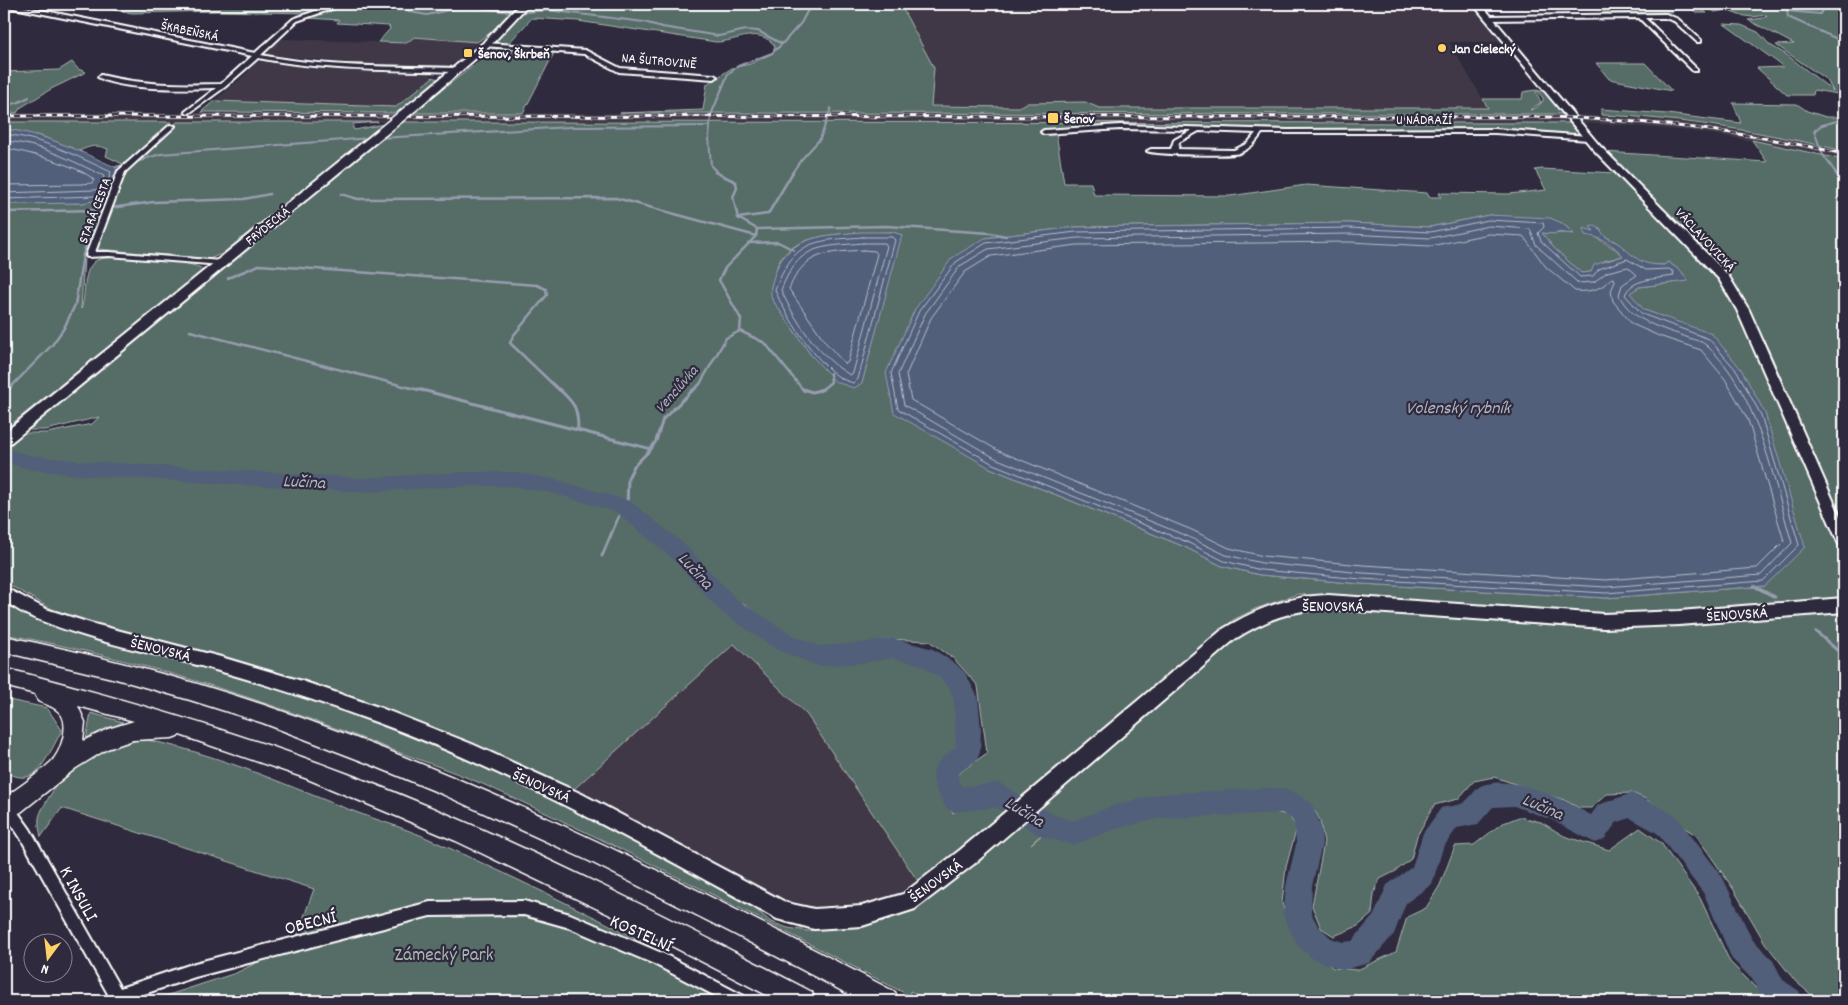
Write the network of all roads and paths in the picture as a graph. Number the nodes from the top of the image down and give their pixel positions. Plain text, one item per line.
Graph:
1 (4, 4) edge
2 (1477, 4) edge
3 (523, 5) edge
4 (335, 6) dead end
5 (1640, 16) junction
6 (1488, 18) junction
7 (1699, 41) dead end
8 (486, 45) junction
9 (254, 56) junction
10 (457, 70) junction
11 (1695, 70) dead end
12 (101, 77) dead end
13 (714, 77) dead end
14 (222, 86) junction
15 (188, 112) dead end
16 (172, 126) dead end
17 (1202, 130) junction
18 (1260, 131) junction
19 (1044, 132) dead end
20 (1588, 138) junction
21 (1151, 151) dead end
22 (1174, 152) junction
23 (221, 263) junction
24 (4, 440) edge
25 (1844, 540) edge
26 (4, 592) edge
27 (1844, 605) edge
28 (4, 644) edge
29 (4, 678) edge
30 (227, 740) junction
31 (58, 768) junction
32 (6, 809) edge
33 (524, 908) joint
34 (114, 999) edge
35 (740, 1001) edge
36 (803, 1001) edge
37 (886, 1001) edge

1 - 9 street, ŠKRBEŇSKÁ
2 - 6 street, VÁCLAVOVICKÁ
3 - 8 main road, FRÝDECKÁ
4 - 9 street
5 - 6 street
5 - 7 street
5 - 11 street
6 - 20 street, VÁCLAVOVICKÁ
8 - 10 main road, FRÝDECKÁ
8 - 13 street, NA ŠUTROVINĚ
9 - 10 street, ŠKRBEŇSKÁ
9 - 14 street
10 - 23 main road, FRÝDECKÁ, bridge
12 - 14 street
14 - 15 street
16 - 23 street, STARÁ CESTA
17 - 18 street, U NÁDRAŽÍ
17 - 19 street, U NÁDRAŽÍ
17 - 22 street
18 - 20 street, U NÁDRAŽÍ
18 - 22 street
20 - 25 street, VÁCLAVOVICKÁ
21 - 22 street
23 - 24 main road, FRÝDECKÁ
26 - 27 main road, ŠENOVSKÁ
28 - 37 highway
29 - 30 highway
29 - 31 highway
30 - 31 highway
30 - 36 highway
31 - 32 highway
32 - 34 street, K INSULI
33 - 34 street, OBECNÍ
33 - 35 street, KOSTELNÍ

